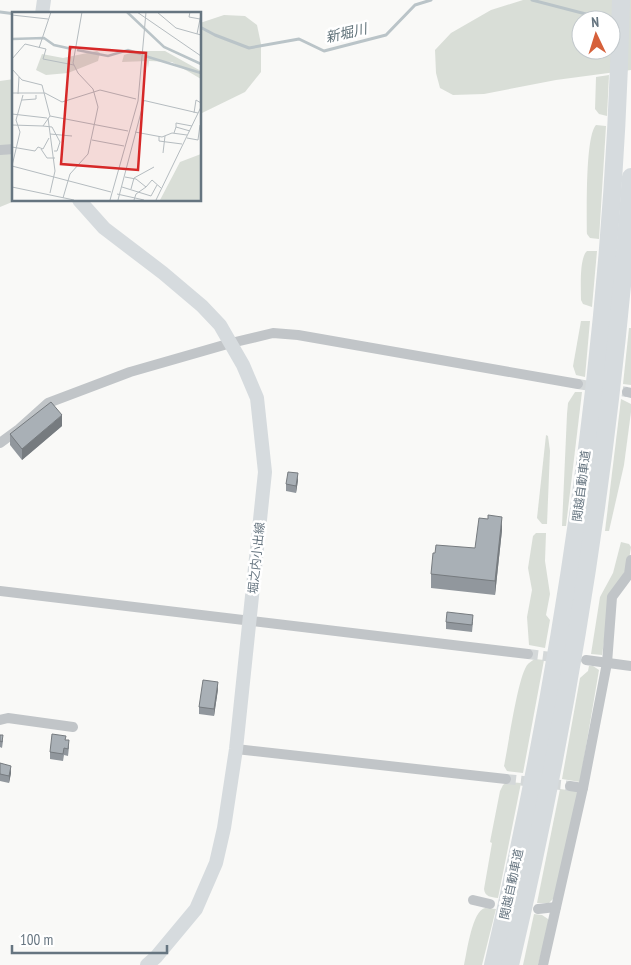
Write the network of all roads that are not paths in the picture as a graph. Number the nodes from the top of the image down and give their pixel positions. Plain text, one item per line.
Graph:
1 (621, 0) edge
2 (631, 178) edge
3 (79, 201) edge
4 (231, 343) junction
5 (578, 384) tunnel mouth
6 (0, 443) edge
7 (631, 560) edge
8 (0, 591) edge
9 (250, 620) junction
10 (528, 654) tunnel mouth
11 (586, 660) dead end
12 (607, 663) junction
13 (631, 666) edge
14 (0, 720) edge
15 (73, 727) dead end
16 (236, 749) junction
17 (506, 779) tunnel mouth
18 (570, 786) tunnel mouth
19 (583, 788) junction
20 (473, 900) dead end
21 (490, 904) dead end
22 (556, 907) junction
23 (538, 909) dead end
24 (147, 965) edge
25 (493, 965) edge
26 (510, 965) edge
27 (543, 965) edge

1 - 25 highway, 関越自動車道
2 - 26 highway, 関越自動車道
3 - 4 main road, 堀之内小出線
4 - 5 street
4 - 6 street
4 - 9 main road, 堀之内小出線
7 - 12 street
8 - 9 street
9 - 10 street
9 - 16 main road, 堀之内小出線
11 - 12 street
12 - 13 street
12 - 19 street
14 - 15 street
16 - 17 street
16 - 24 main road, 堀之内小出線
18 - 19 street
19 - 22 street
20 - 21 street
22 - 23 street
22 - 27 street

